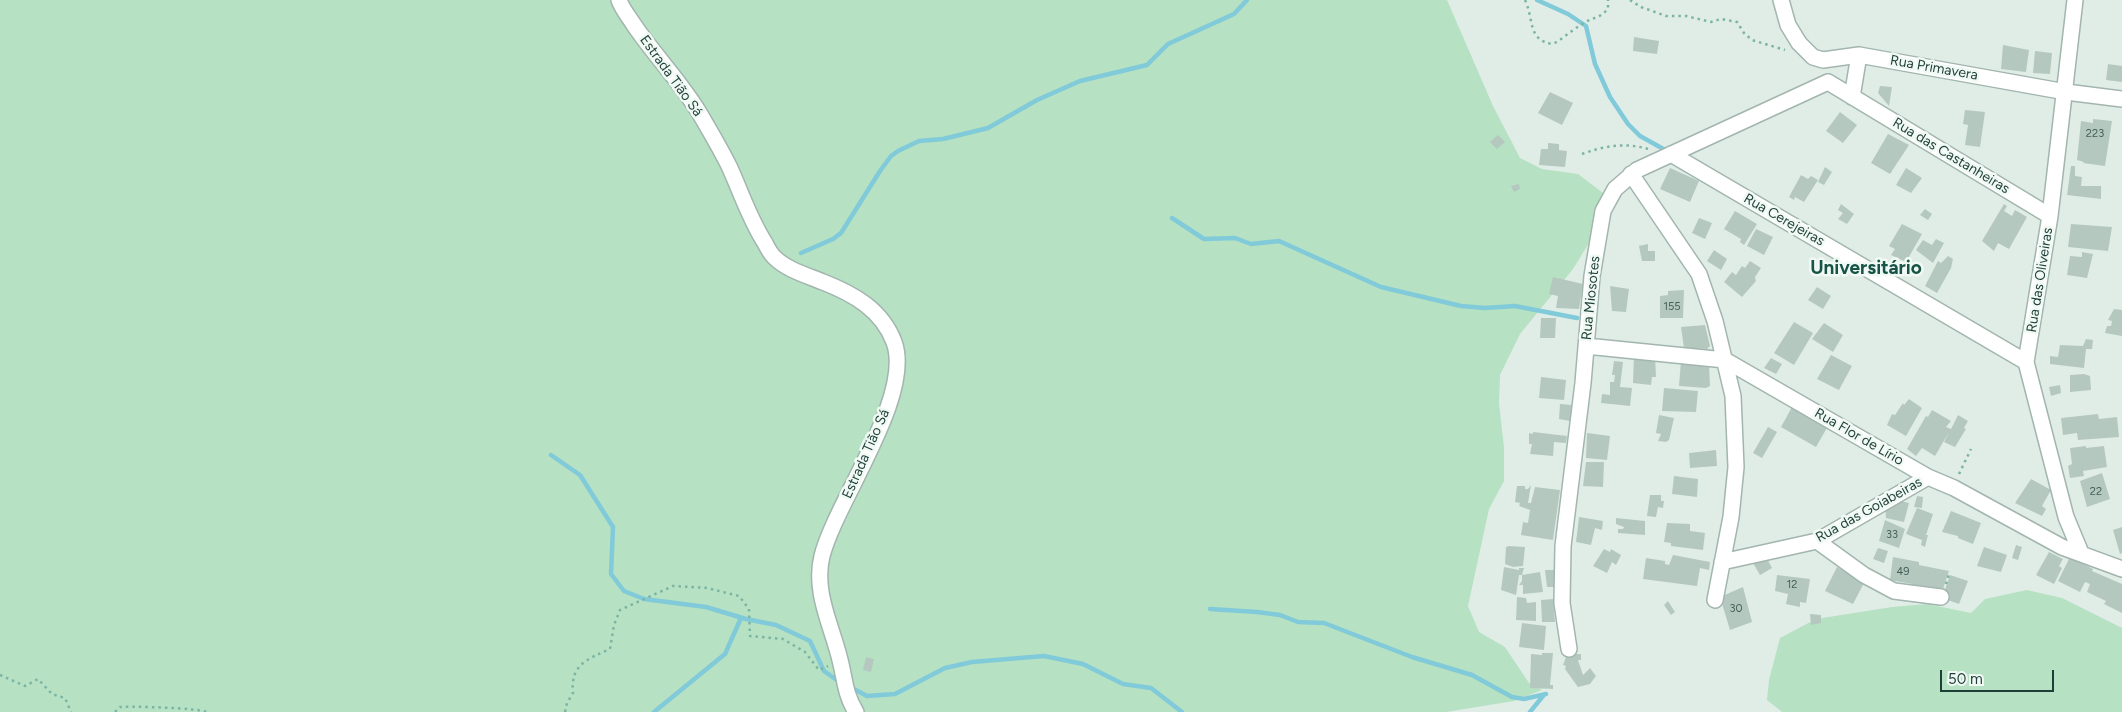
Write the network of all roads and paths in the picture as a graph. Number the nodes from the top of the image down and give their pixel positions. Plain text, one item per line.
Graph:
1 (619, 0) edge
2 (1525, 0) edge
3 (1608, 0) edge
4 (1630, 0) edge
5 (1781, 0) edge
6 (2075, 0) edge
7 (1788, 50) dead end
8 (1859, 55) junction
9 (1833, 57) junction
10 (1828, 82) junction
11 (2066, 92) junction
12 (1852, 97) junction
13 (2122, 99) edge
14 (1582, 154) dead end
15 (1668, 156) junction
16 (1630, 174) junction
17 (2050, 216) junction
18 (1586, 346) junction
19 (1725, 360) junction
20 (2026, 362) junction
21 (1971, 449) dead end
22 (1928, 477) junction
23 (1954, 488) junction
24 (1817, 541) junction
25 (2080, 552) junction
26 (1722, 562) junction
27 (2122, 569) edge
28 (1941, 597) dead end
29 (1715, 600) dead end
30 (1568, 649) dead end
31 (840, 660) junction
32 (0, 675) edge
33 (71, 712) edge
34 (115, 712) edge
35 (207, 712) edge
36 (565, 712) edge
37 (856, 712) edge

1 - 31 street, Estrada Tião Sá
2 - 3 path
4 - 7 path
5 - 9 street, Rua Primavera
6 - 11 street, Rua das Oliveiras
8 - 9 street, Rua Primavera
8 - 11 street, Rua Primavera
8 - 12 street
9 - 10 street
10 - 12 street, Rua das Castanheiras
10 - 15 street, Rua Miosotes
11 - 13 street, Rua Primavera
11 - 17 street, Rua das Oliveiras
12 - 17 street, Rua das Castanheiras
14 - 15 path
15 - 16 street, Rua Miosotes
15 - 20 street, Rua Cerejeiras
16 - 18 street, Rua Miosotes
16 - 19 street
17 - 20 street, Rua das Oliveiras
18 - 19 street, Rua Flor de Lírio
18 - 30 street, Rua Miosotes
19 - 22 street, Rua Flor de Lírio
19 - 26 street
20 - 25 street, Rua das Oliveiras
21 - 23 path
22 - 23 street, Rua Flor de Lírio
22 - 24 street, Rua das Goiabeiras
23 - 25 street, Rua Flor de Lírio
24 - 26 street, Rua das Goiabeiras
24 - 28 street
25 - 27 street, Rua Flor de Lírio
26 - 29 street
31 - 36 path
31 - 37 street, Estrada Tião Sá
32 - 33 path
34 - 35 path

